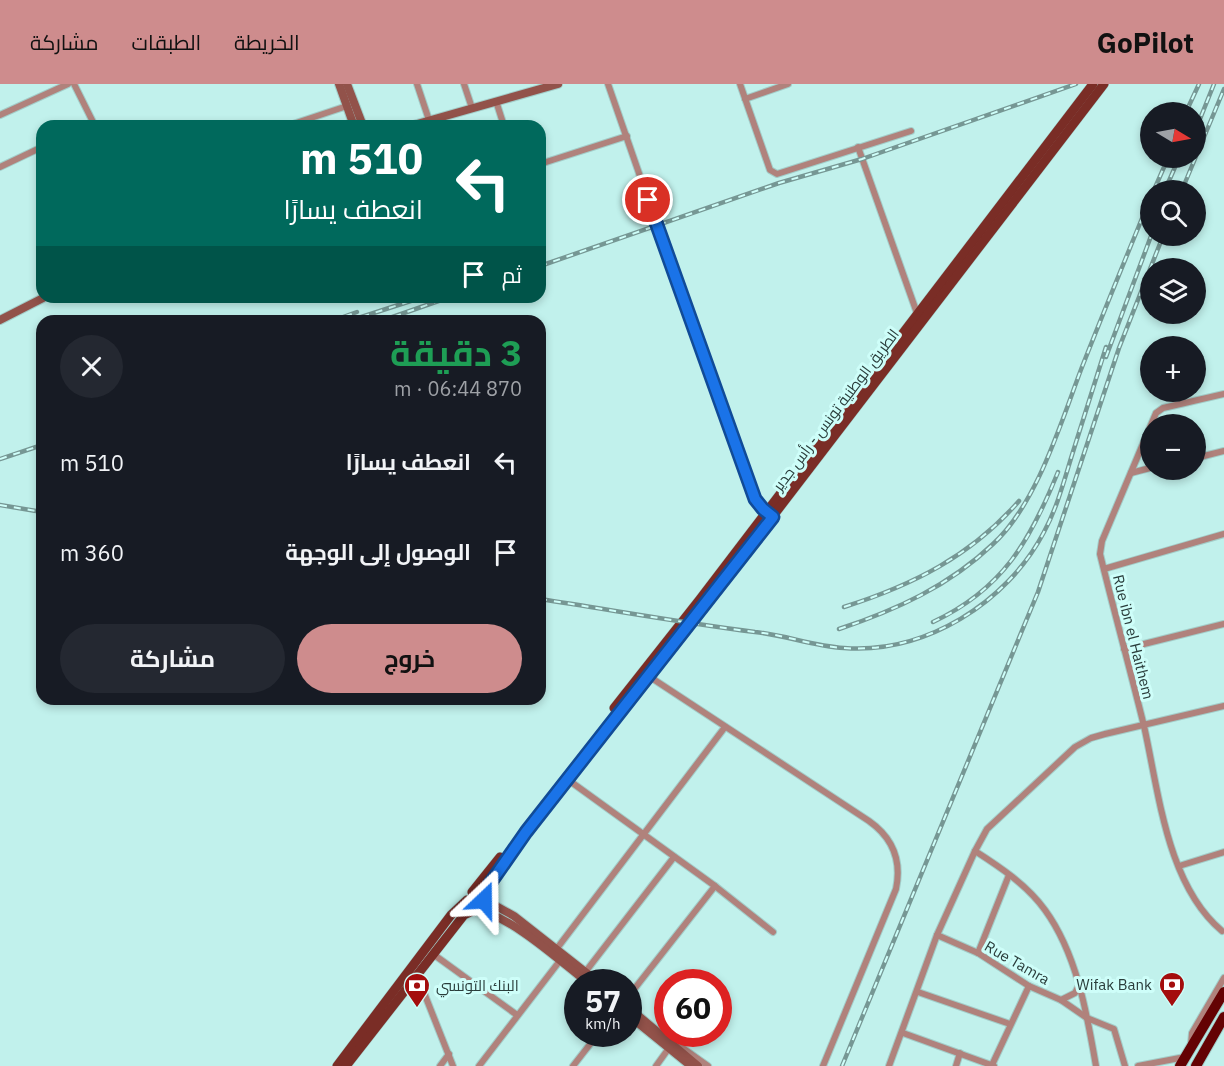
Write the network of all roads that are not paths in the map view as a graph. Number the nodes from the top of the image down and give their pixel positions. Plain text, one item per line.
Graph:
1 (68, 84) edge
2 (74, 84) edge
3 (417, 84) edge
4 (464, 84) edge
5 (558, 84) edge
6 (608, 84) edge
7 (740, 84) edge
8 (788, 84) edge
9 (1094, 84) edge
10 (1104, 84) edge
11 (347, 85) edge
12 (745, 99) junction
13 (496, 101) junction
14 (347, 105) junction
15 (472, 108) junction
16 (0, 115) edge
17 (92, 120) edge
18 (304, 120) edge
19 (352, 120) edge
20 (361, 120) edge
21 (429, 120) joint
22 (502, 120) edge
23 (912, 131) dead end
24 (627, 136) junction
25 (858, 147) junction
26 (36, 150) edge
27 (546, 162) edge
28 (0, 167) edge
29 (36, 302) edge
30 (919, 319) junction
31 (0, 320) edge
32 (1224, 394) edge
33 (1224, 451) edge
34 (1206, 456) edge
35 (1140, 470) edge
36 (1131, 472) junction
37 (770, 514) junction
38 (1224, 534) edge
39 (1104, 569) junction
40 (1224, 624) edge
41 (1124, 649) junction
42 (644, 673) junction
43 (1224, 706) edge
44 (1143, 726) junction
45 (725, 727) junction
46 (567, 779) junction
47 (643, 834) junction
48 (975, 851) junction
49 (1224, 852) edge
50 (674, 857) junction
51 (1179, 866) junction
52 (1010, 875) junction
53 (715, 886) junction
54 (470, 896) junction
55 (484, 899) junction
56 (476, 910) junction
57 (1222, 931) dead end
58 (773, 932) dead end
59 (937, 935) junction
60 (554, 952) junction
61 (433, 954) junction
62 (978, 954) junction
63 (562, 958) junction
64 (574, 969) edge
65 (591, 969) edge
66 (416, 974) junction
67 (1224, 978) edge
68 (642, 979) edge
69 (1029, 986) junction
70 (1078, 987) junction
71 (918, 992) junction
72 (1224, 992) edge
73 (1061, 1000) junction
74 (517, 1015) junction
75 (1224, 1017) edge
76 (1087, 1018) junction
77 (642, 1020) edge
78 (1010, 1024) junction
79 (1224, 1026) edge
80 (654, 1031) edge
81 (903, 1033) junction
82 (588, 1047) edge
83 (669, 1047) edge
84 (672, 1047) edge
85 (673, 1047) edge
86 (674, 1047) edge
87 (960, 1053) junction
88 (449, 1054) junction
89 (1186, 1057) edge
90 (337, 1066) edge
91 (346, 1066) edge
92 (440, 1066) edge
93 (453, 1066) edge
94 (478, 1066) edge
95 (573, 1066) edge
96 (656, 1066) edge
97 (691, 1066) edge
98 (698, 1066) edge
99 (708, 1066) edge
100 (823, 1066) edge
101 (889, 1066) edge
102 (956, 1066) edge
103 (993, 1066) edge
104 (1096, 1066) edge
105 (1125, 1066) edge
106 (1138, 1066) edge
107 (1196, 1066) edge
108 (1201, 1066) edge

1 - 16 street
2 - 17 street
3 - 21 street
4 - 15 street
5 - 13 street
6 - 24 street
7 - 12 street
8 - 12 street
9 - 30 main road, الطريق الوطنية تونس - رأس جدير
10 - 30 main road, الطريق الوطنية تونس - رأس جدير
11 - 14 street
11 - 20 street
12 - 25 street
13 - 15 street
13 - 22 street
14 - 18 street
14 - 19 street
15 - 21 street
23 - 25 street
24 - 27 street
24 - 37 street
25 - 30 street
26 - 28 street
29 - 31 street
30 - 37 main road, الطريق الوطنية تونس - رأس جدير
32 - 36 street, Rue ibn el Haithem
33 - 34 street
35 - 36 street
36 - 39 street, Rue ibn el Haithem
37 - 42 main road, الطريق الوطنية تونس - رأس جدير
38 - 39 street
39 - 41 street, Rue ibn el Haithem
40 - 41 street
41 - 44 street, Rue ibn el Haithem
42 - 45 street
42 - 46 main road, الطريق الوطنية تونس - رأس جدير
42 - 54 main road, الطريق الوطنية تونس - رأس جدير
43 - 44 street
44 - 48 street
44 - 51 street, Rue ibn el Haithem
45 - 47 street
45 - 100 street
46 - 47 street
46 - 55 main road, الطريق الوطنية تونس - رأس جدير
47 - 50 street
47 - 60 street
48 - 52 street
48 - 59 street
49 - 51 street
50 - 53 street
50 - 65 street
51 - 57 street, Rue ibn el Haithem
52 - 62 street
52 - 70 street
53 - 58 street
53 - 68 street
54 - 55 main road
54 - 56 main road
54 - 90 main road, الطريق الوطنية تونس - رأس جدير
55 - 56 main road
55 - 60 street
56 - 60 street
56 - 61 main road
59 - 62 street, Rue Tamra
59 - 71 street
60 - 63 street
61 - 66 main road
61 - 74 street
62 - 69 street, Rue Tamra
63 - 64 street
63 - 74 street
66 - 88 street
66 - 91 main road
67 - 89 street
69 - 73 street, Rue Tamra
69 - 78 street
70 - 73 street
70 - 76 street
71 - 78 street
71 - 81 street
72 - 89 highway
73 - 76 street, Rue Tamra
74 - 94 street
75 - 107 highway
76 - 104 street
76 - 105 street, Rue Tamra
77 - 80 street
78 - 103 street
79 - 108 street
81 - 87 street
81 - 101 street
82 - 95 street
83 - 96 street
84 - 97 street
85 - 98 street
86 - 99 street
87 - 102 street
87 - 103 street
88 - 92 street
88 - 93 street
89 - 106 street

